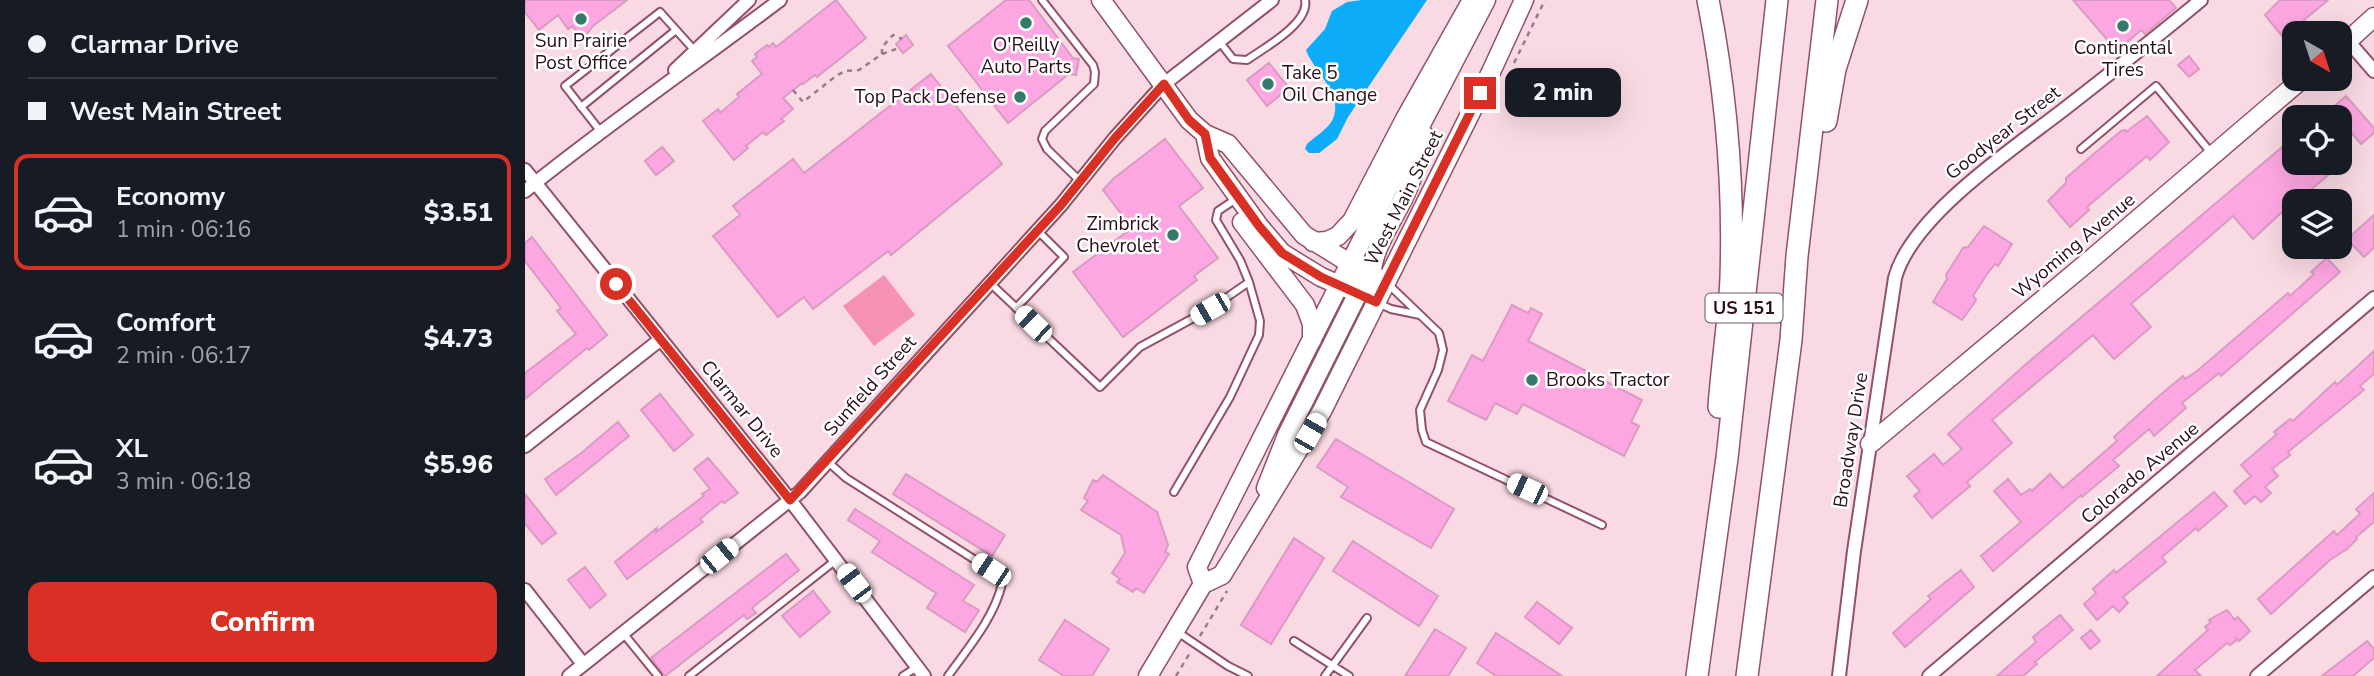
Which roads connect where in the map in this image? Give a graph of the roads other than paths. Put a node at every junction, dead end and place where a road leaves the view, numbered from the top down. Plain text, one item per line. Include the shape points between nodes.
1 (749, 0) edge
2 (780, 0) edge
3 (1042, 0) edge
4 (1101, 0) edge
5 (1272, 0) edge
6 (1305, 0) edge
7 (1472, 0) edge
8 (1486, 0) edge
9 (1524, 0) edge
10 (1708, 0) edge
11 (1777, 0) edge
12 (1828, 0) edge
13 (1857, 0) edge
14 (2201, 0) edge
15 (2374, 17) edge
16 (677, 30) junction
17 (2352, 37) edge
18 (1219, 41) junction
19 (695, 51) junction
20 (2352, 51) edge
21 (2374, 71) edge
22 (1164, 84) junction
23 (2288, 91) edge
24 (646, 96) junction
25 (581, 107) junction
26 (1431, 108) junction
27 (601, 132) junction
28 (1205, 134) junction
29 (2081, 149) dead end
30 (2213, 155) junction
31 (525, 170) edge
32 (1080, 181) junction
33 (530, 187) edge
34 (1238, 198) junction
35 (1931, 222) joint
36 (1038, 231) junction
37 (1309, 238) junction
38 (1797, 256) junction
39 (1351, 264) junction
40 (1378, 278) junction
41 (1249, 282) junction
42 (990, 283) junction
43 (1340, 286) junction
44 (1358, 293) junction
45 (2374, 298) edge
46 (1376, 302) junction
47 (1016, 308) junction
48 (1420, 315) junction
49 (661, 339) junction
50 (1312, 340) junction
51 (1870, 444) junction
52 (525, 446) edge
53 (828, 461) junction
54 (1174, 492) dead end
55 (790, 500) junction
56 (1252, 523) junction
57 (1602, 525) dead end
58 (836, 559) junction
59 (2374, 577) edge
60 (1202, 584) junction
61 (525, 590) edge
62 (1705, 615) junction
63 (1367, 618) dead end
64 (1175, 630) junction
65 (623, 633) junction
66 (1294, 642) dead end
67 (583, 664) junction
68 (1332, 665) junction
69 (920, 671) edge
70 (1240, 674) edge
71 (569, 676) edge
72 (658, 676) edge
73 (689, 676) edge
74 (903, 676) edge
75 (948, 676) edge
76 (1148, 676) edge
77 (1248, 676) edge
78 (1325, 676) edge
79 (1349, 676) edge
80 (1697, 676) edge
81 (1747, 676) edge
82 (1839, 676) edge
83 (1929, 676) edge
84 (2257, 676) edge

1 - 19 street
2 - 24 street
3 - 32 lane via 1095,72 1094,84 1042,139
4 - 22 main road
5 - 18 street, Sunfield Street
6 - 18 lane via 1303,17 1247,60 1233,59
7 - 37 main road via 1352,220 1327,241
8 - 26 main road, West Main Street
9 - 40 main road, West Main Street via 1485,83
10 - 62 highway via 1726,117 1731,280
11 - 62 highway, US 151 via 1727,458
12 - 38 highway, US 151
13 - 38 highway via 1835,69 1818,171
14 - 35 street, Goodyear Street via 1958,192
15 - 17 main road
16 - 19 lane
16 - 25 lane
16 - 25 lane via 660,12 565,86
18 - 22 street, Sunfield Street
19 - 24 street
20 - 21 street
22 - 28 main road
22 - 32 street, Sunfield Street
23 - 30 main road, Wyoming Avenue
24 - 27 street
25 - 27 lane
26 - 39 main road, West Main Street
26 - 40 main road via 1408,189 1379,245
27 - 33 street
28 - 34 main road via 1210,158
28 - 37 main road via 1228,144
29 - 30 lane via 2157,86
30 - 51 main road, Wyoming Avenue
31 - 33 street, Clarmar Drive
32 - 36 street, Sunfield Street
33 - 49 street, Clarmar Drive
34 - 37 main road via 1251,196 1279,225
34 - 41 lane via 1218,211 1216,220
34 - 43 main road via 1282,253
34 - 50 main road via 1242,222 1305,305
35 - 51 street, Broadway Drive via 1906,251 1897,270
36 - 42 street, Sunfield Street
36 - 47 lane via 1064,257
37 - 39 main road
38 - 81 highway, US 151 via 1791,340
39 - 40 main road
39 - 43 main road, West Main Street
39 - 44 main road
40 - 46 main road, West Main Street
40 - 48 lane
41 - 47 lane via 1140,348 1100,387
41 - 54 lane via 1260,321 1259,335 1230,397
42 - 47 lane
42 - 53 street, Sunfield Street
43 - 44 main road
43 - 50 main road, West Main Street
44 - 46 main road
44 - 56 main road via 1287,435
45 - 83 street, Colorado Avenue
46 - 48 lane
46 - 56 main road, West Main Street via 1322,411
48 - 57 lane via 1440,333 1443,349 1420,410 1426,442
49 - 52 street
49 - 55 street, Clarmar Drive
50 - 60 main road, West Main Street via 1197,567
51 - 82 street, Broadway Drive
53 - 55 street, Sunfield Street
53 - 75 lane via 846,478 991,570 1002,584 979,632
55 - 58 street, Clarmar Drive
55 - 65 street, Sunfield Street
56 - 60 main road, West Main Street via 1221,575
58 - 69 street, Clarmar Drive
58 - 73 lane
59 - 84 street
60 - 64 main road, West Main Street
61 - 67 street
62 - 80 highway, US 151
63 - 68 lane
64 - 70 lane
64 - 76 main road, West Main Street
65 - 67 street, Sunfield Street
65 - 72 lane
66 - 68 lane
67 - 71 street, Sunfield Street
68 - 78 lane
68 - 79 lane
69 - 74 lane
70 - 77 lane

